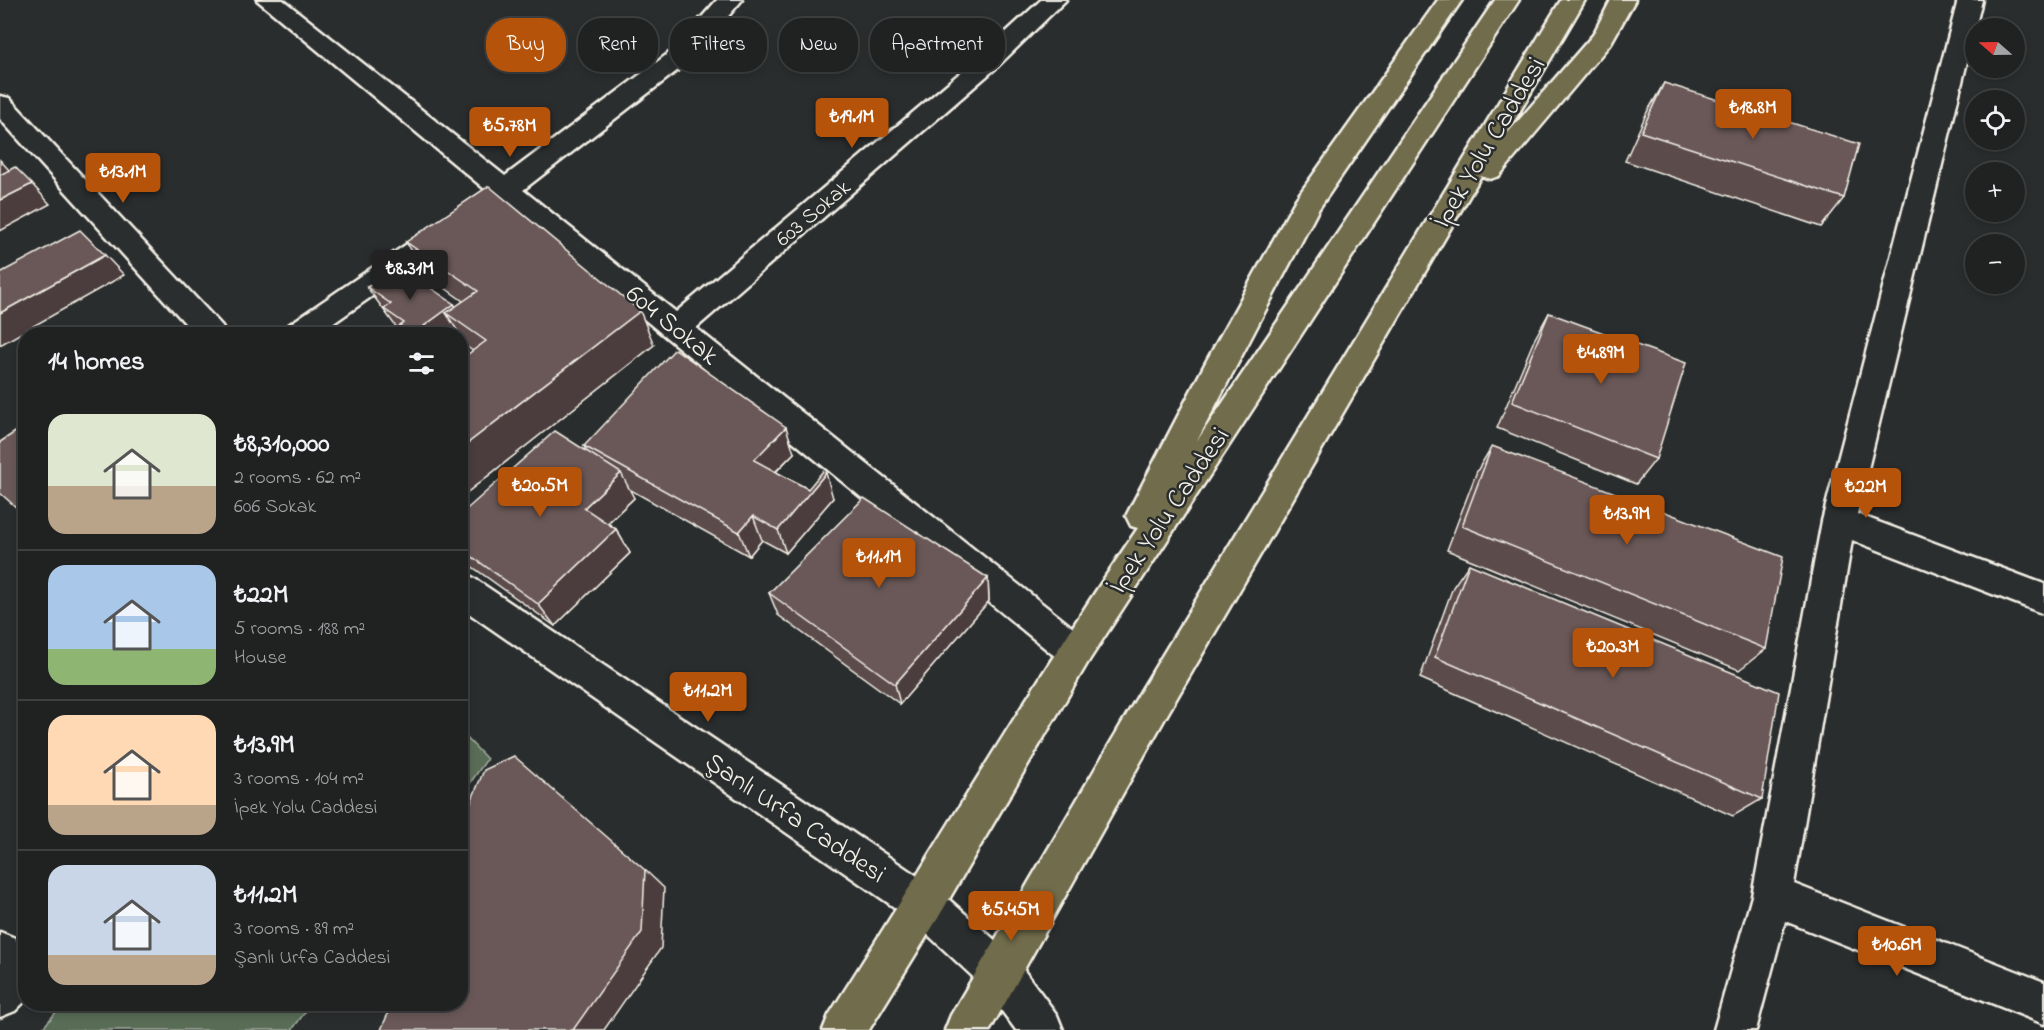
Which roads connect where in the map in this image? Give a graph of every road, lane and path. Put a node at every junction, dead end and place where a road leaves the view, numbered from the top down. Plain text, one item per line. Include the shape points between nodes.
1 (269, 0) edge
2 (729, 0) edge
3 (1054, 0) edge
4 (1450, 0) edge
5 (1507, 0) edge
6 (1574, 0) edge
7 (1623, 0) edge
8 (1970, 0) edge
9 (0, 104) edge
10 (505, 190) junction
11 (1430, 240) junction
12 (206, 327) edge
13 (307, 327) edge
14 (677, 327) junction
15 (1839, 521) junction
16 (468, 593) edge
17 (2044, 599) edge
18 (1075, 651) junction
19 (1772, 896) junction
20 (924, 903) junction
21 (999, 972) junction
22 (2044, 1003) edge
23 (844, 1030) edge
24 (966, 1030) edge
25 (1042, 1030) edge
26 (1734, 1030) edge

1 - 10 street, 604 Sokak
2 - 10 street via 682,55
3 - 14 street, 603 Sokak via 988,62
4 - 18 highway via 1306,206 1221,362
5 - 18 highway, İpek Yolu Caddesi
6 - 11 highway, İpek Yolu Caddesi
7 - 11 highway via 1603,38
8 - 15 street
9 - 12 street
10 - 13 street
10 - 14 street, 604 Sokak
11 - 21 highway, İpek Yolu Caddesi via 1155,701
14 - 18 street, 604 Sokak
15 - 17 street
15 - 19 street
16 - 20 street, Şanlı Urfa Caddesi
18 - 20 highway, İpek Yolu Caddesi
19 - 22 street
19 - 26 street
20 - 21 street, Şanlı Urfa Caddesi
20 - 23 highway, İpek Yolu Caddesi
21 - 24 highway, İpek Yolu Caddesi
21 - 25 street, Şanlı Urfa Caddesi

